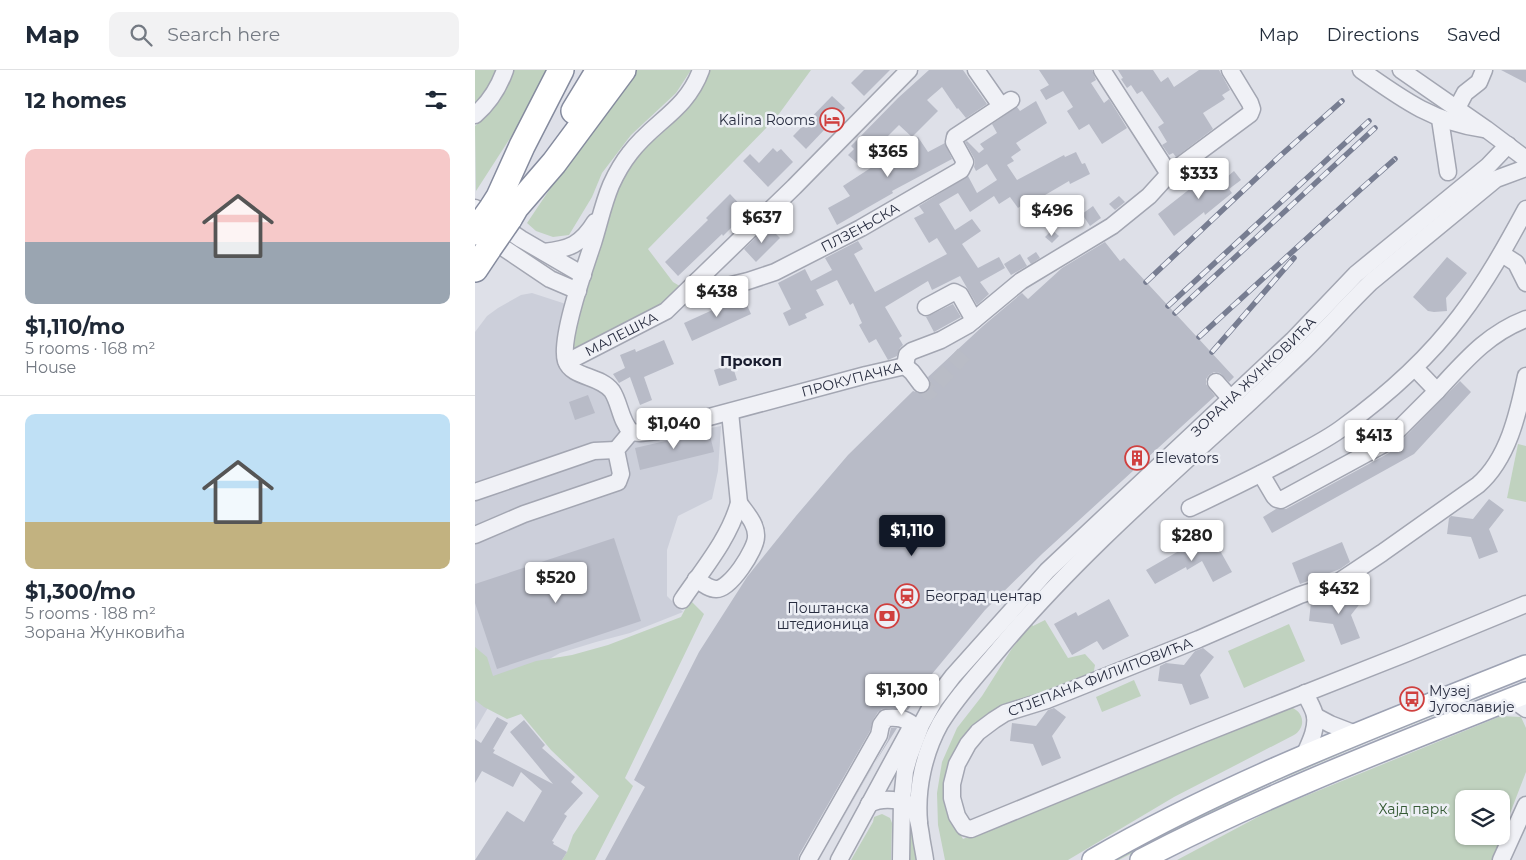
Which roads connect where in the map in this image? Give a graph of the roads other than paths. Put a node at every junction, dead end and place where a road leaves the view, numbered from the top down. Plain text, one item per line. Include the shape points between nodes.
1 (505, 70) edge
2 (561, 70) edge
3 (578, 70) edge
4 (599, 70) edge
5 (623, 70) edge
6 (701, 70) edge
7 (909, 70) edge
8 (976, 70) edge
9 (1102, 70) edge
10 (1230, 70) edge
11 (1361, 70) edge
12 (1401, 70) edge
13 (1483, 70) edge
14 (1457, 108) junction
15 (475, 115) edge
16 (1441, 119) junction
17 (1486, 129) junction
18 (1509, 146) junction
19 (1526, 159) edge
20 (1526, 168) edge
21 (1448, 172) dead end
22 (1169, 174) junction
23 (1496, 179) junction
24 (498, 208) edge
25 (1526, 209) edge
26 (603, 210) junction
27 (480, 236) edge
28 (544, 252) junction
29 (1502, 254) junction
30 (475, 269) edge
31 (583, 274) junction
32 (697, 281) junction
33 (1526, 283) edge
34 (578, 291) junction
35 (926, 307) dead end
36 (1526, 319) edge
37 (974, 320) junction
38 (567, 362) junction
39 (905, 366) junction
40 (1415, 368) junction
41 (1526, 376) edge
42 (1216, 382) dead end
43 (921, 384) dead end
44 (1437, 391) junction
45 (1236, 404) junction
46 (1523, 405) edge
47 (730, 412) junction
48 (631, 432) junction
49 (615, 450) junction
50 (1261, 474) junction
51 (475, 492) edge
52 (739, 503) junction
53 (1190, 508) dead end
54 (475, 535) edge
55 (696, 579) junction
56 (682, 600) dead end
57 (1526, 604) edge
58 (1526, 666) edge
59 (1305, 693) junction
60 (1520, 700) edge
61 (935, 701) junction
62 (1315, 716) junction
63 (913, 725) junction
64 (1355, 734) junction
65 (1304, 756) junction
66 (921, 777) junction
67 (889, 796) junction
68 (1526, 805) edge
69 (919, 822) junction
70 (1522, 827) edge
71 (808, 860) edge
72 (839, 860) edge
73 (901, 860) edge
74 (925, 860) edge
75 (1093, 860) edge
76 (1141, 860) edge
77 (1501, 860) edge

1 - 15 street via 488,101
2 - 24 highway via 522,146
3 - 24 highway
4 - 24 highway
5 - 24 highway via 554,163
6 - 26 street via 683,102 630,153 616,174
7 - 32 street, МАЛЕШКА via 788,194
8 - 32 street, ПЛЗЕЊСКА via 1006,103 955,137 954,142 965,162 961,170 861,228 775,272 719,288
9 - 22 street
10 - 22 street, ПРОКУПАЧКА via 1250,103 1250,114
11 - 16 street via 1417,108
12 - 14 street
13 - 14 street via 1479,82 1465,92
14 - 17 street
16 - 17 street
16 - 21 street
17 - 18 street
18 - 19 street
18 - 23 street, ЗОРАНА ЖУНКОВИЋА
18 - 45 street, ЗОРАНА ЖУНКОВИЋА via 1356,274
20 - 23 street, ЗОРАНА ЖУНКОВИЋА
22 - 37 street, ПРОКУПАЧКА via 1149,196 1112,226 1021,281
23 - 45 street, ЗОРАНА ЖУНКОВИЋА via 1371,282 1302,353
24 - 27 highway, bridge
24 - 28 street
25 - 29 street
26 - 28 street via 578,244
26 - 31 street
27 - 30 highway
27 - 34 street via 550,279
28 - 31 street
29 - 33 street via 1516,263
29 - 40 street via 1459,317
31 - 34 street
32 - 38 street, МАЛЕШКА via 666,312
34 - 38 street via 564,351
35 - 37 street via 954,292 960,295
36 - 44 street via 1487,340
37 - 39 street, ПРОКУПАЧКА via 941,340 912,351 907,355
38 - 48 street via 574,372 600,381 612,391
39 - 43 street
39 - 47 street, ПРОКУПАЧКА
40 - 44 street
40 - 50 street via 1341,429
41 - 46 street, СТЈЕПАНА ФИЛИПОВИЋА
42 - 45 street
44 - 50 street via 1384,444 1281,500 1274,496
45 - 61 street, ЗОРАНА ЖУНКОВИЋА via 1047,571 953,676
45 - 66 street, ЗОРАНА ЖУНКОВИЋА via 1012,634 947,713 932,741
46 - 59 street, СТЈЕПАНА ФИЛИПОВИЋА via 1506,445 1486,478 1337,582 1055,696 1005,713 978,732 960,757 952,784 957,816 964,826 971,829
47 - 48 street, ПРОКУПАЧКА via 657,431
47 - 52 street
48 - 49 street
49 - 51 street via 595,451
49 - 54 street via 621,474 618,482 523,514
50 - 53 street
52 - 55 street via 731,527
52 - 55 street via 755,528 753,550 726,586 714,590
55 - 56 street
57 - 59 street, СТЈЕПАНА ФИЛИПОВИЋА
58 - 64 main road
59 - 62 street
60 - 76 main road via 1423,733 1265,800
61 - 63 street
61 - 67 street, ЗОРАНА ЖУНКОВИЋА via 921,725 905,771
62 - 64 street
62 - 65 street
63 - 67 street
63 - 71 street via 898,717 887,718 881,725 879,736
64 - 65 main road
65 - 75 main road via 1171,817
66 - 67 street via 914,792
66 - 69 street, ЗОРАНА ЖУНКОВИЋА
67 - 69 street via 913,807
67 - 72 street via 869,804
67 - 73 street, ЗОРАНА ЖУНКОВИЋА
68 - 70 street
69 - 74 street, ЗОРАНА ЖУНКОВИЋА
70 - 77 street

